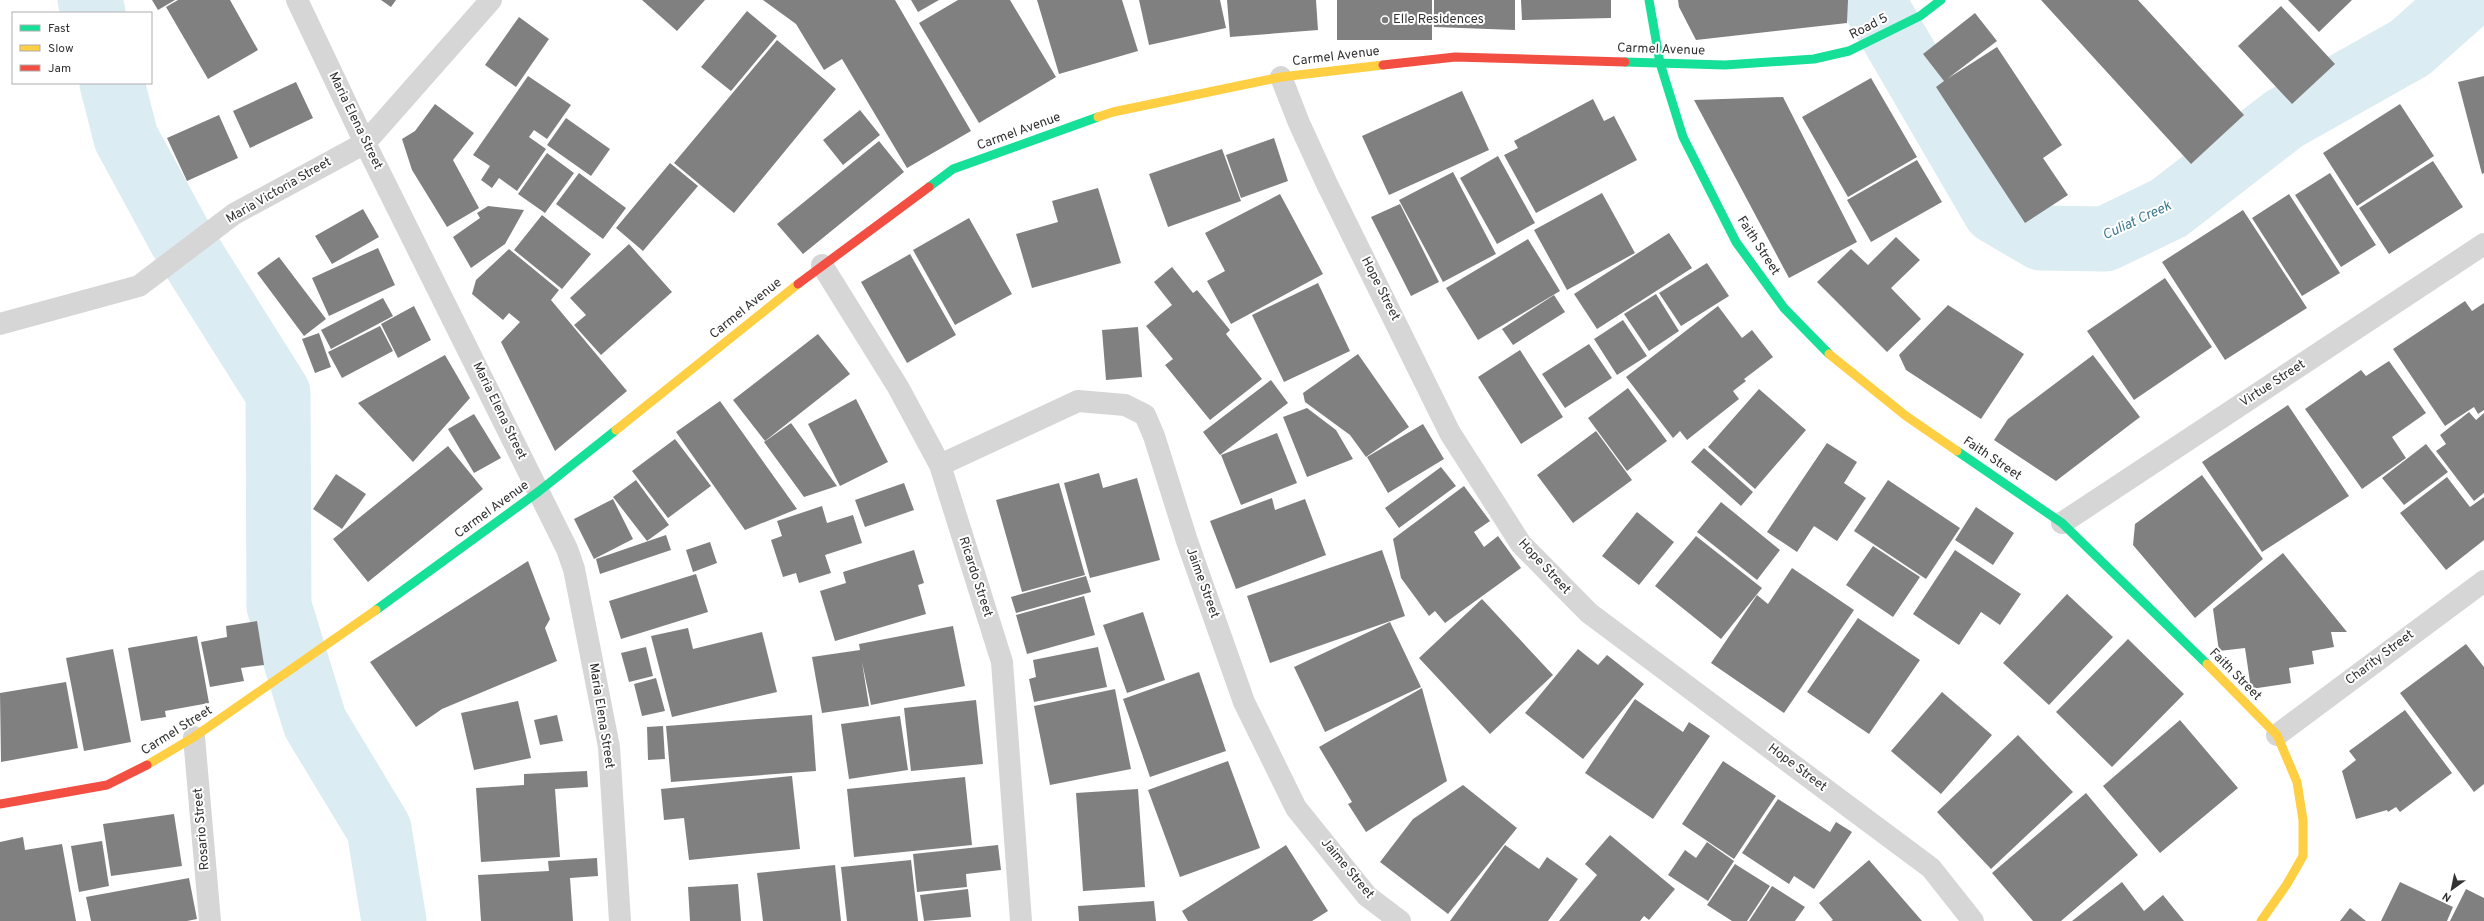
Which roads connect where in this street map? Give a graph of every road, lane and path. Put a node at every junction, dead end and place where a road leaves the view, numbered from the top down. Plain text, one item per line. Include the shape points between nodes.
1 (297, 0) edge
2 (490, 0) edge
3 (1649, 0) edge
4 (1941, 0) edge
5 (1849, 51) joint
6 (1660, 63) junction
7 (1281, 76) junction
8 (365, 143) junction
9 (2484, 244) edge
10 (822, 265) junction
11 (0, 324) edge
12 (940, 465) junction
13 (538, 492) junction
14 (2062, 523) junction
15 (2484, 581) edge
16 (347, 631) joint
17 (2277, 735) junction
18 (194, 737) junction
19 (0, 804) edge
20 (210, 921) edge
21 (620, 921) edge
22 (1021, 921) edge
23 (1400, 921) edge
24 (1973, 921) edge
25 (2261, 921) edge

1 - 8 street, Maria Elena Street
2 - 8 street, Maria Victoria Street
3 - 6 street, Faith Street
4 - 5 street, Road 5 via 1920,16
5 - 6 street, Carmel Avenue via 1814,59 1725,65
6 - 7 street, Carmel Avenue via 1455,57
6 - 14 street, Faith Street via 1683,137 1736,242 1784,308 1838,363 1906,416
7 - 10 street, Carmel Avenue via 1113,112 953,169
7 - 24 street, Hope Street via 1299,123 1450,434 1521,544 1589,613 1931,868
8 - 11 street, Maria Victoria Street via 234,214 138,286
8 - 13 street, Maria Elena Street
9 - 14 street, Virtue Street
10 - 12 street, Ricardo Street via 898,387
10 - 13 street, Carmel Avenue
12 - 22 street, Ricardo Street via 1002,662
12 - 23 street, Jaime Street via 1078,401 1125,405 1145,415 1244,702 1296,808 1367,896
13 - 16 street, Carmel Avenue
13 - 21 street, Maria Elena Street via 567,549 574,569 609,747
14 - 17 street, Faith Street
15 - 17 street, Charity Street
16 - 18 street, Carmel Street
17 - 25 street, Faith Street via 2298,782 2303,820 2303,856 2288,884
18 - 19 street, Carmel Street via 142,768 107,785
18 - 20 street, Rosario Street

